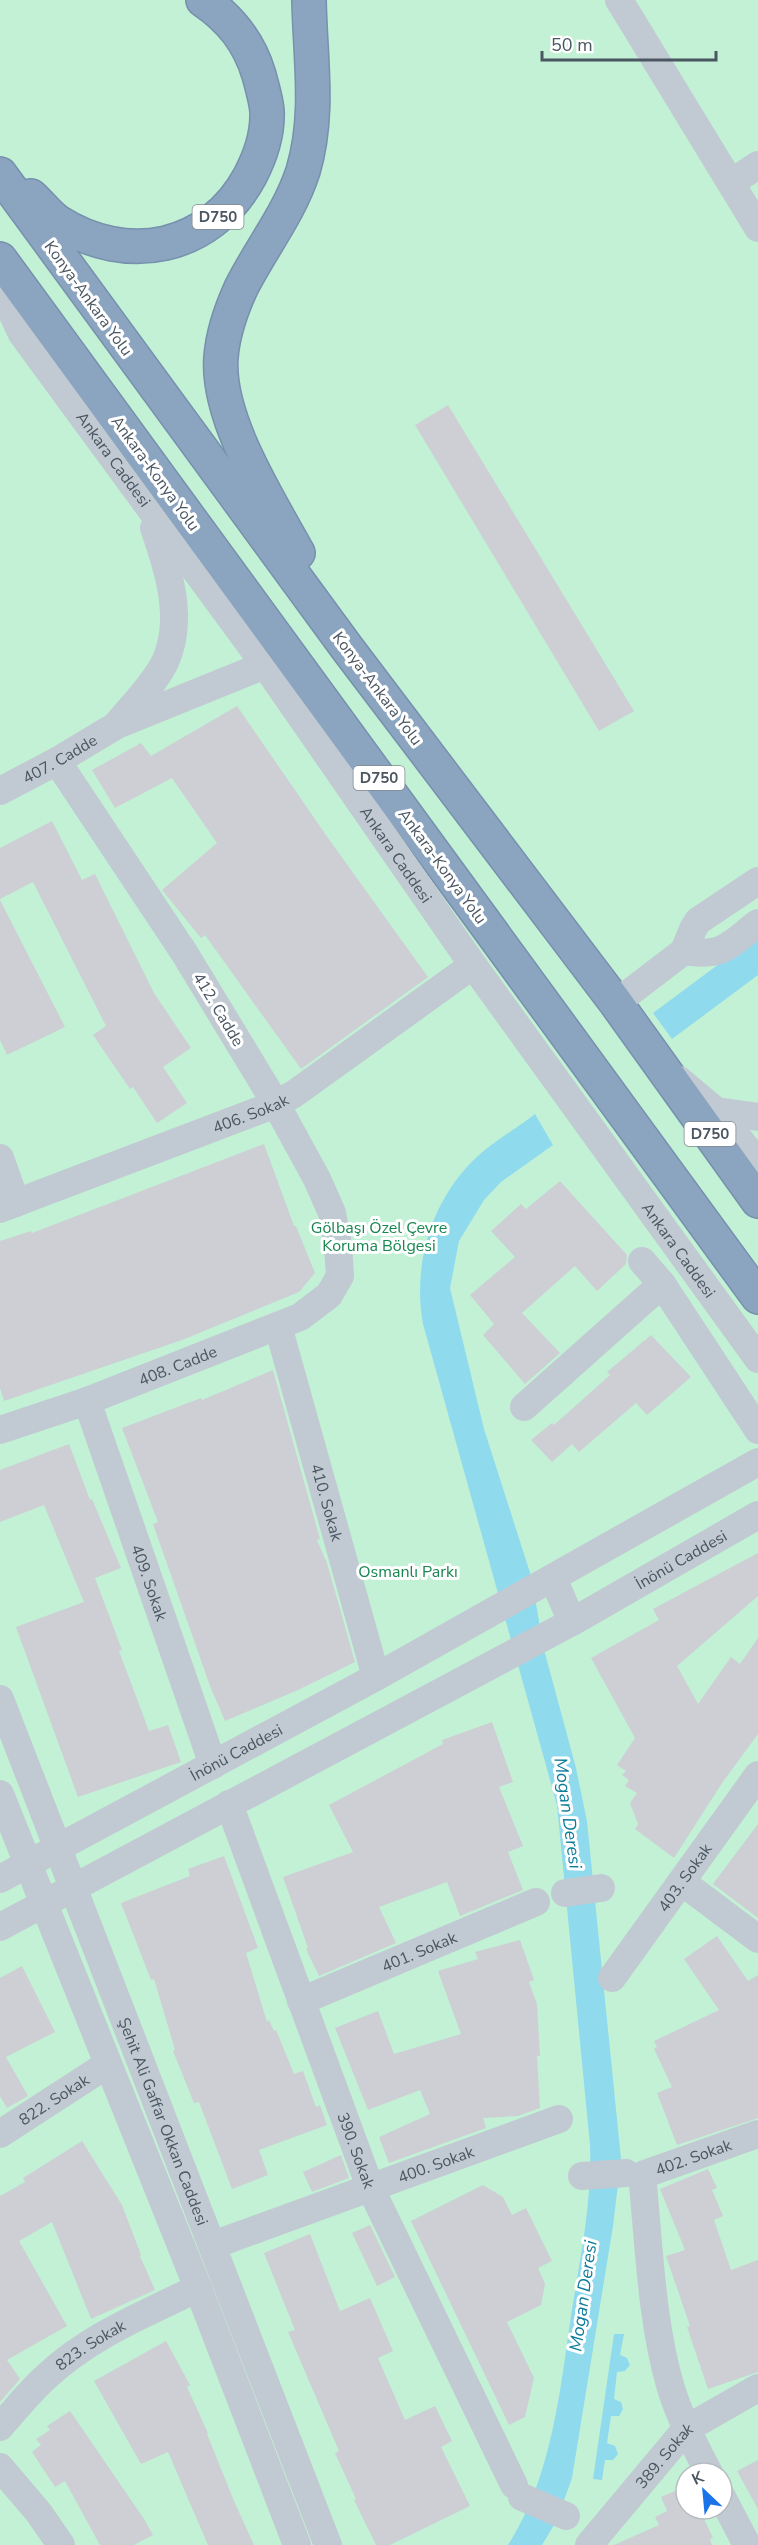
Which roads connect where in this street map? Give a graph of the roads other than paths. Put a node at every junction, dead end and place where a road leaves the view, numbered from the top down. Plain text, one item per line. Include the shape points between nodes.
1 (203, 0) edge
2 (309, 0) edge
3 (620, 0) edge
4 (0, 165) edge
5 (758, 165) edge
6 (0, 174) edge
7 (731, 183) junction
8 (758, 228) edge
9 (0, 259) edge
10 (0, 287) edge
11 (144, 501) junction
12 (347, 648) junction
13 (265, 665) junction
14 (117, 725) junction
15 (57, 761) junction
16 (0, 791) edge
17 (758, 881) edge
18 (758, 923) edge
19 (684, 951) junction
20 (473, 965) junction
21 (615, 1003) junction
22 (662, 1066) junction
23 (276, 1104) junction
24 (716, 1111) junction
25 (758, 1117) edge
26 (0, 1158) edge
27 (758, 1162) edge
28 (758, 1201) edge
29 (8, 1206) edge
30 (642, 1261) dead end
31 (340, 1276) joint
32 (662, 1284) junction
33 (758, 1297) edge
34 (278, 1326) junction
35 (758, 1359) edge
36 (87, 1401) junction
37 (524, 1407) dead end
38 (0, 1430) edge
39 (758, 1430) edge
40 (758, 1462) edge
41 (758, 1515) edge
42 (553, 1578) junction
43 (572, 1622) junction
44 (464, 1627) junction
45 (481, 1671) junction
46 (376, 1677) junction
47 (0, 1699) edge
48 (213, 1765) junction
49 (758, 1775) edge
50 (0, 1794) edge
51 (229, 1804) junction
52 (60, 1848) junction
53 (28, 1864) junction
54 (0, 1879) edge
55 (682, 1882) junction
56 (75, 1887) junction
57 (601, 1888) dead end
58 (565, 1893) dead end
59 (536, 1902) dead end
60 (44, 1904) junction
61 (0, 1927) edge
62 (758, 1939) edge
63 (612, 1978) dead end
64 (301, 2001) junction
65 (108, 2064) junction
66 (559, 2119) dead end
67 (758, 2133) edge
68 (0, 2134) edge
69 (626, 2173) dead end
70 (582, 2176) dead end
71 (370, 2187) junction
72 (213, 2245) junction
73 (198, 2288) junction
74 (758, 2388) edge
75 (0, 2427) edge
76 (686, 2429) junction
77 (703, 2461) edge
78 (0, 2467) edge
79 (566, 2516) dead end
80 (734, 2520) edge
81 (61, 2545) edge
82 (297, 2545) edge
83 (328, 2545) edge
84 (590, 2545) edge
85 (747, 2545) edge

1 - 4 highway, D750 via 234,26 248,47 267,111 266,136 256,165 232,205 187,237 162,245 113,245 84,236 56,220
2 - 12 highway, D750 via 315,88 303,172 287,209 241,288 226,326 221,359 224,393 234,429
3 - 7 street
5 - 7 street
6 - 12 highway, Konya-Ankara Yolu / D750
7 - 8 street
9 - 33 highway, Ankara-Konya Yolu / D750
10 - 11 street, Ankara Caddesi via 21,334
11 - 13 street, Ankara Caddesi
11 - 14 street via 174,601 171,647 163,666
12 - 21 highway, Konya-Ankara Yolu / D750
13 - 14 street
13 - 20 street, Ankara Caddesi
14 - 15 street, 407. Cadde
15 - 16 street, 407. Cadde
15 - 23 street, 412. Cadde via 185,954
17 - 19 street via 698,921
18 - 19 street via 715,953
19 - 21 street
20 - 23 street, 406. Sokak
20 - 35 street, Ankara Caddesi
21 - 22 highway, Konya-Ankara Yolu / D750
22 - 24 street
22 - 28 highway, Konya-Ankara Yolu / D750
23 - 29 street, 406. Sokak
23 - 31 street, 412. Cadde via 332,1213
24 - 25 street
24 - 27 street
26 - 29 street
30 - 32 street
31 - 34 street, 408. Cadde via 329,1295 300,1317
32 - 37 street
32 - 39 street
34 - 36 street, 408. Cadde
34 - 46 street, 410. Sokak
36 - 38 street, 408. Cadde
36 - 48 street, 409. Sokak
40 - 42 street, İnönü Caddesi
41 - 43 street, İnönü Caddesi
42 - 43 street
42 - 44 street, İnönü Caddesi
43 - 45 street, İnönü Caddesi
44 - 45 street
44 - 46 street, İnönü Caddesi
45 - 51 street, İnönü Caddesi
46 - 48 street, İnönü Caddesi
47 - 52 street, Şehit Ali Gaffar Okkan Caddesi
48 - 52 street, İnönü Caddesi
49 - 55 street, 403. Sokak
50 - 53 street, Şehit Ali Gaffar Okkan Caddesi
51 - 56 street, İnönü Caddesi
51 - 64 street, 390. Sokak
52 - 53 street, İnönü Caddesi
52 - 56 street, Şehit Ali Gaffar Okkan Caddesi
53 - 54 street, İnönü Caddesi
53 - 60 street, Şehit Ali Gaffar Okkan Caddesi
55 - 62 street
55 - 63 street, 403. Sokak
56 - 60 street, İnönü Caddesi
56 - 72 street, Şehit Ali Gaffar Okkan Caddesi
57 - 58 street
59 - 64 street, 401. Sokak
60 - 61 street, İnönü Caddesi
60 - 65 street, Şehit Ali Gaffar Okkan Caddesi
64 - 71 street, 390. Sokak
65 - 68 street, 822. Sokak
65 - 73 street, Şehit Ali Gaffar Okkan Caddesi
66 - 71 street, 400. Sokak
67 - 76 street, 402. Sokak via 642,2175 660,2340 670,2385
69 - 70 street
71 - 72 street, 400. Sokak
71 - 79 street, 390. Sokak via 518,2491
72 - 83 street, Şehit Ali Gaffar Okkan Caddesi
73 - 75 street, 823. Sokak via 91,2342 46,2376
73 - 82 street, Şehit Ali Gaffar Okkan Caddesi
74 - 76 street, 389. Sokak
76 - 77 street
76 - 84 street, 389. Sokak
78 - 81 street
80 - 85 street

